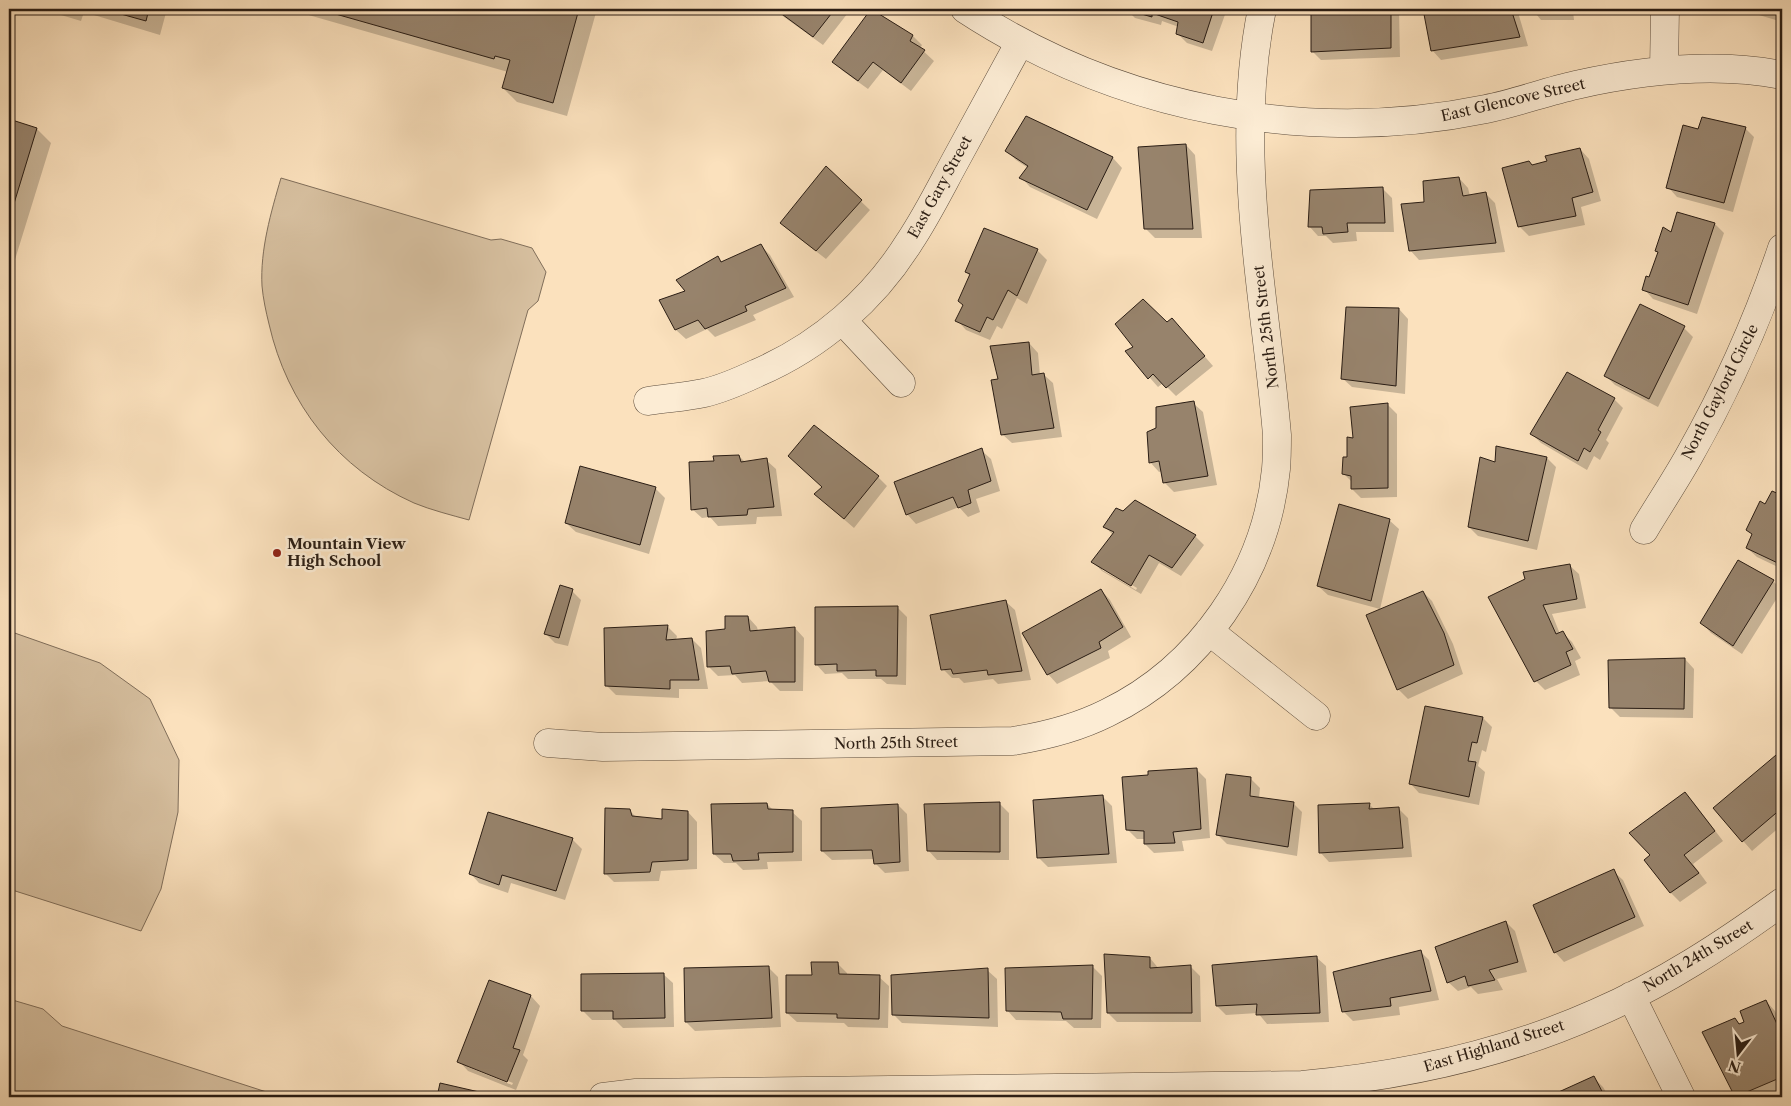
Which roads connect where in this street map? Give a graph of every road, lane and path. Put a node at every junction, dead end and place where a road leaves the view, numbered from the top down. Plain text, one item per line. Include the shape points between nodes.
1 (966, 9) edge
2 (1262, 9) edge
3 (1665, 9) edge
4 (1020, 42) junction
5 (1664, 70) junction
6 (1782, 75) edge
7 (1250, 117) junction
8 (1782, 248) edge
9 (842, 320) junction
10 (901, 384) dead end
11 (648, 400) dead end
12 (1644, 530) dead end
13 (1210, 631) junction
14 (1316, 716) dead end
15 (548, 743) dead end
16 (1782, 902) edge
17 (1631, 996) junction
18 (603, 1097) edge
19 (1681, 1097) edge

1 - 4 street, East Glencove Street
2 - 7 street, North 25th Street
3 - 5 street
4 - 7 street, East Glencove Street via 1072,67 1130,89
4 - 9 street, East Gary Street via 910,242 878,285
5 - 6 street, East Glencove Street via 1731,69
5 - 7 street, East Glencove Street via 1575,85 1486,109 1420,120 1320,123
7 - 13 street, North 25th Street via 1252,200 1277,435 1276,470 1270,504 1246,573 1230,604
8 - 12 street, North Gaylord Circle via 1758,314 1725,388 1689,457
9 - 10 street
9 - 11 street, East Gary Street via 788,359 736,383 705,393
13 - 14 street
13 - 15 street, North 25th Street via 1185,658 1136,698 1106,714 1044,736 1013,741 603,747
16 - 17 street, North 24th Street via 1716,948
17 - 18 street, East Highland Street via 1577,1020 1487,1051 1414,1070 1336,1082 636,1093
17 - 19 street, North 24th Street

